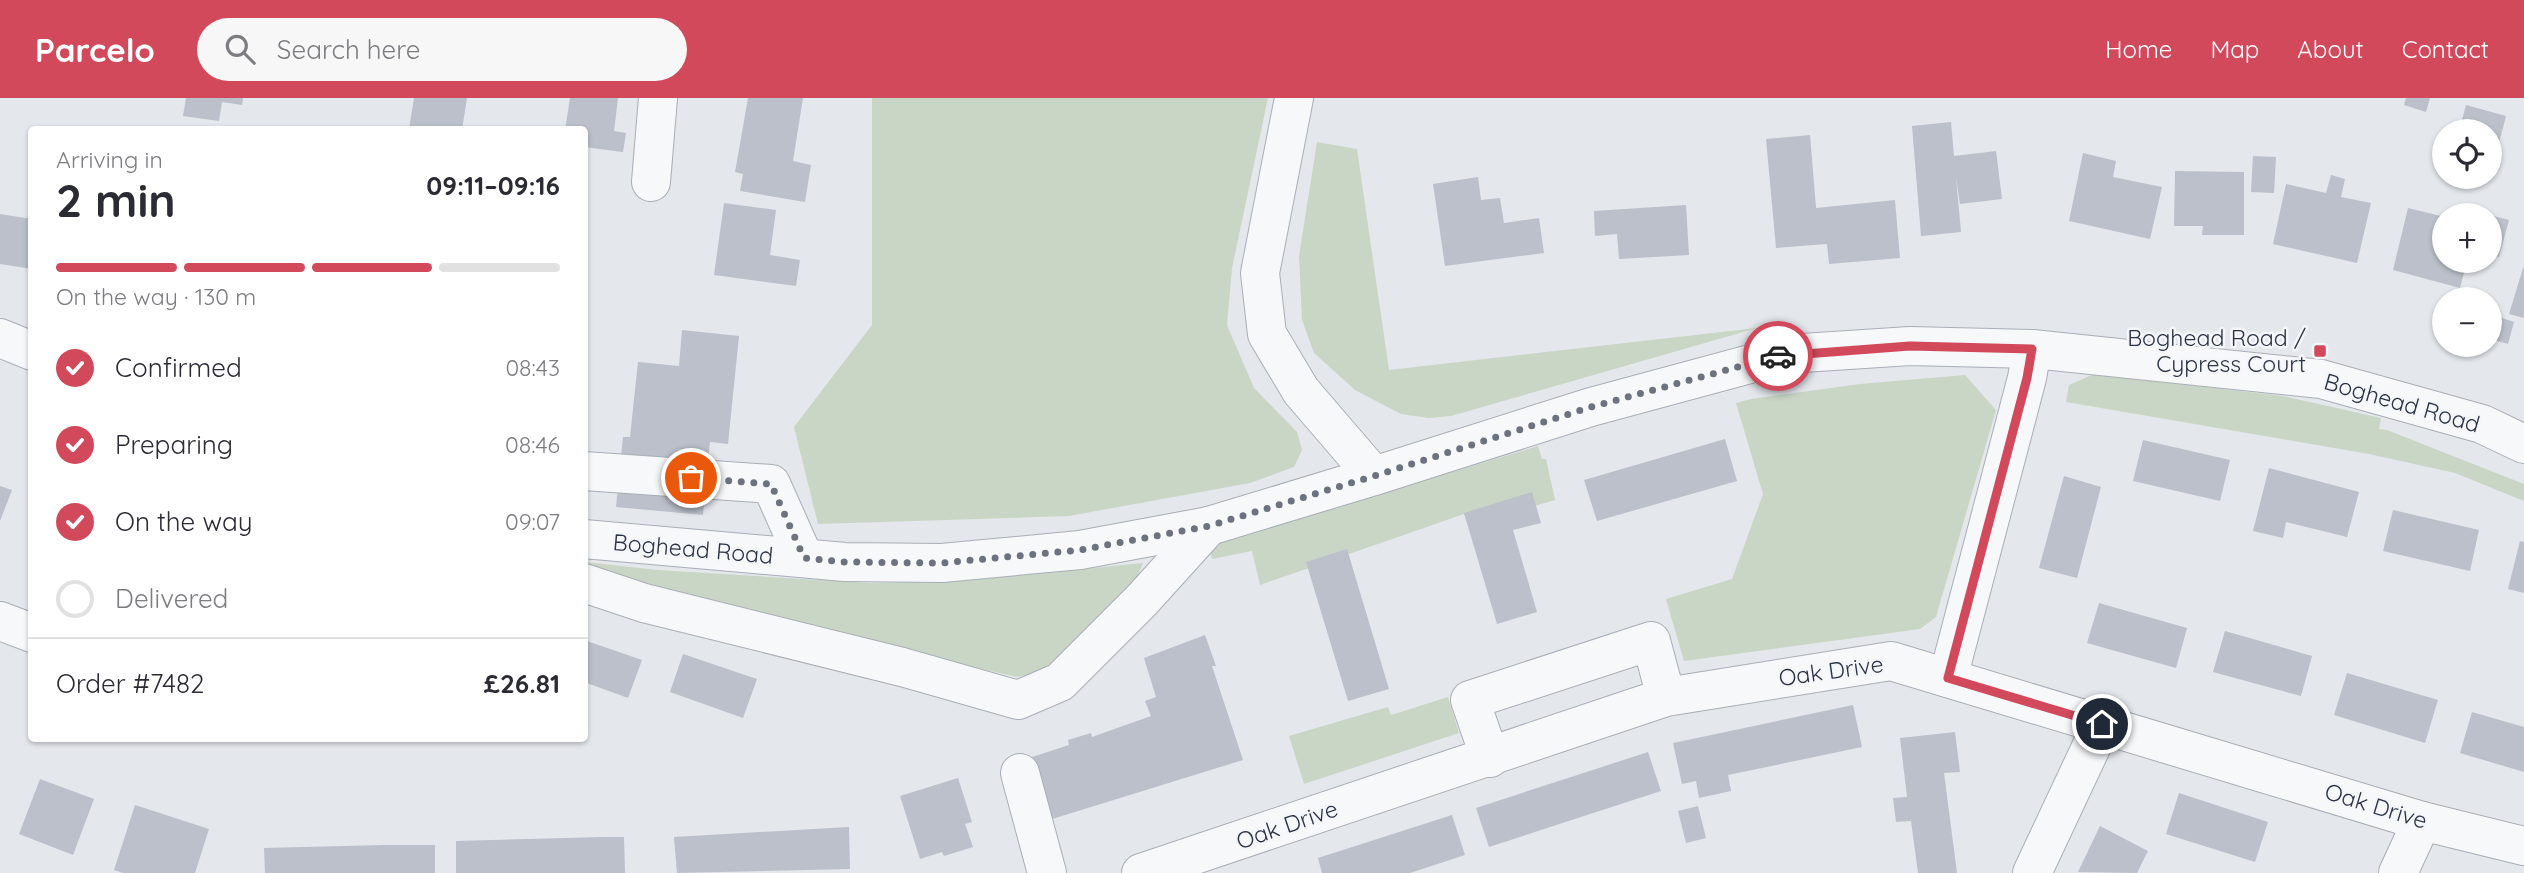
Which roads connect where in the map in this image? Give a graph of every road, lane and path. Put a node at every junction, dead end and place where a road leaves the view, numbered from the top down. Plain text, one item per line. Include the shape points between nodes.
1 (658, 98) edge
2 (1294, 98) edge
3 (651, 182) dead end
4 (0, 338) edge
5 (28, 349) edge
6 (2032, 349) junction
7 (2524, 444) edge
8 (588, 471) edge
9 (1374, 476) junction
10 (1209, 526) junction
11 (588, 539) edge
12 (804, 558) junction
13 (588, 584) edge
14 (0, 621) edge
15 (28, 632) edge
16 (1948, 678) junction
17 (1666, 697) junction
18 (2102, 724) junction
19 (1490, 758) junction
20 (1020, 773) dead end
21 (2422, 821) junction
22 (2524, 846) edge
23 (1212, 862) edge
24 (1047, 873) edge
25 (1141, 873) edge
26 (2032, 873) edge
27 (2398, 873) edge

1 - 3 street
2 - 9 street via 1260,273 1267,334 1301,391
4 - 5 street
6 - 7 street, Boghead Road via 2321,379 2482,424
6 - 9 street, Boghead Road via 1910,346 1787,354 1591,407
6 - 16 street
8 - 12 street via 771,484
9 - 10 street, Boghead Road
10 - 12 street, Boghead Road via 1080,550 942,563
10 - 13 street via 1060,682 1018,700
11 - 12 street, Boghead Road
14 - 15 street
16 - 17 street, Oak Drive via 1891,661
16 - 18 street, Oak Drive
17 - 19 street, Oak Drive
17 - 19 street via 1651,641 1470,700
18 - 21 street, Oak Drive
18 - 26 street
19 - 23 street, Oak Drive
20 - 24 street
21 - 22 street, Oak Drive
21 - 27 street
23 - 25 street, Oak Drive

